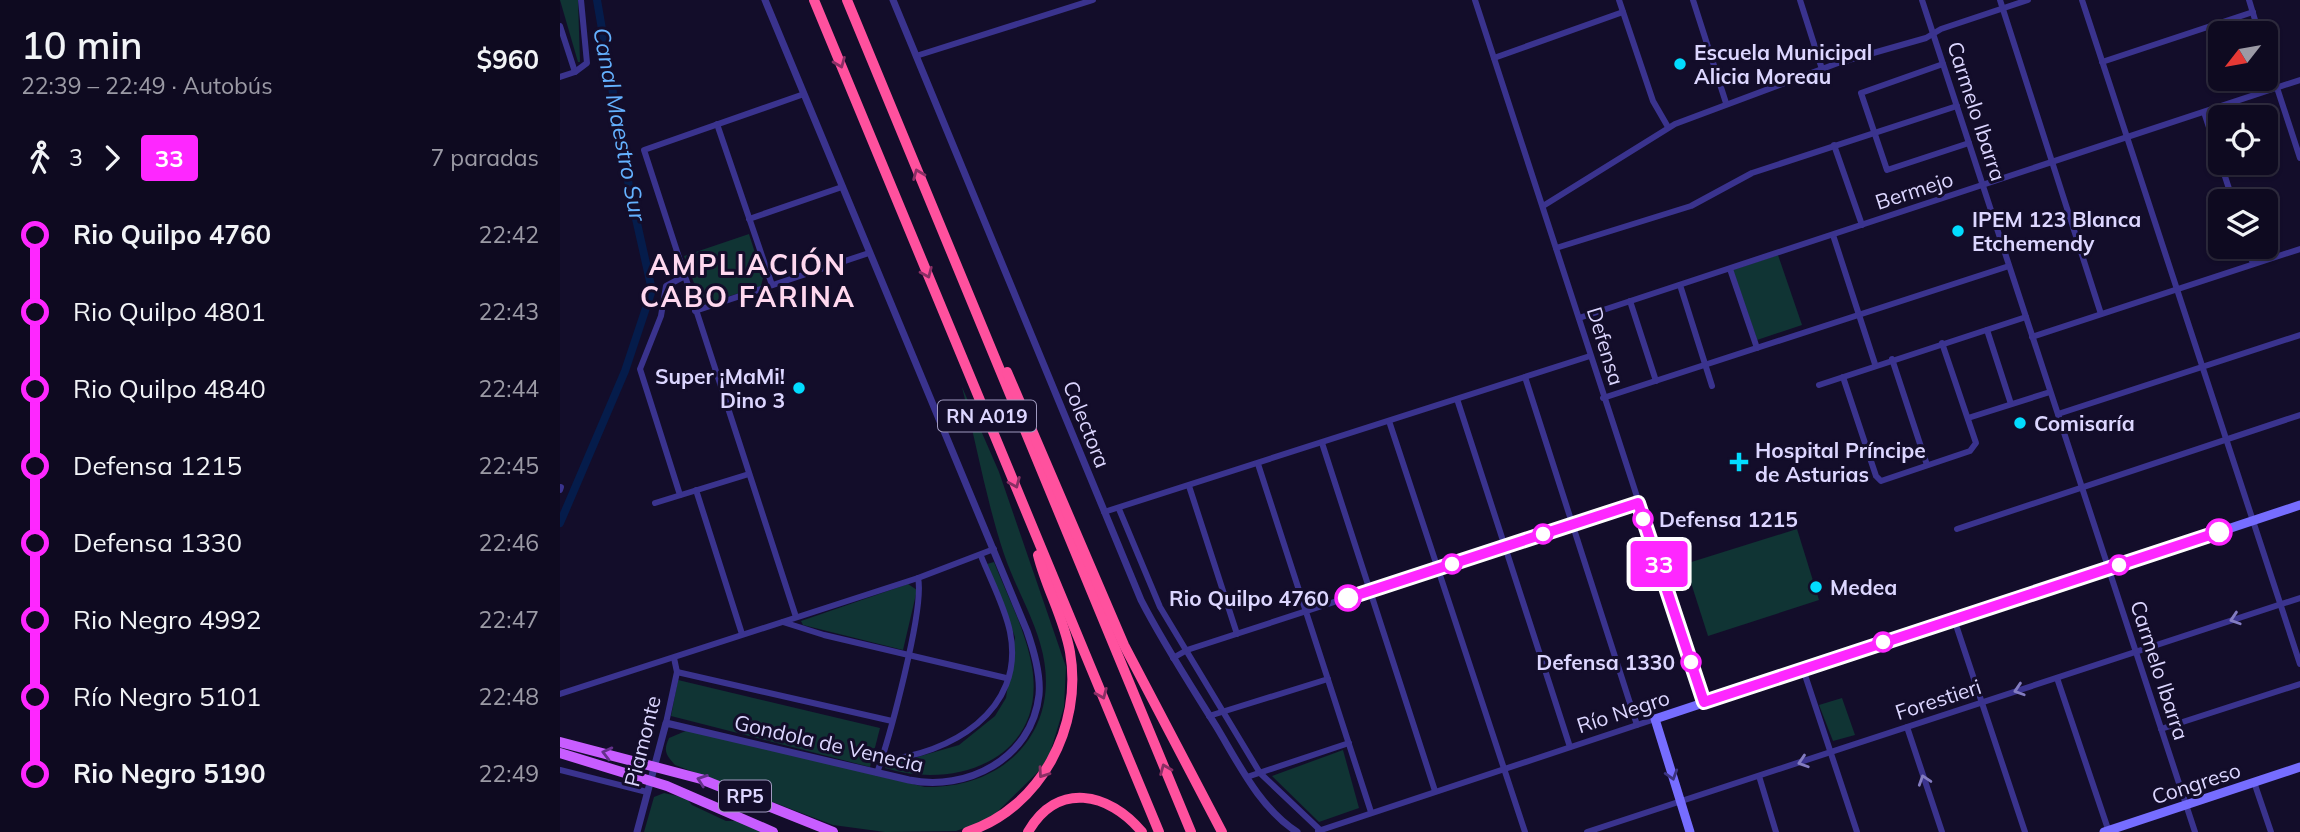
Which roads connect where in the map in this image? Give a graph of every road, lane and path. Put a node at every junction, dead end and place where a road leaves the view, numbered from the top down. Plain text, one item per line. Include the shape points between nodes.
1 (581, 0) edge
2 (765, 0) edge
3 (814, 0) edge
4 (847, 0) edge
5 (893, 0) edge
6 (1093, 0) edge
7 (1475, 0) edge
8 (1619, 0) edge
9 (1693, 0) edge
10 (1800, 0) edge
11 (1922, 0) edge
12 (2000, 0) edge
13 (2028, 0) edge
14 (2082, 0) edge
15 (2249, 0) edge
16 (2003, 9) junction
17 (1623, 12) junction
18 (2253, 12) junction
19 (2256, 21) edge
20 (560, 26) edge
21 (1933, 34) junction
22 (916, 57) junction
23 (1494, 58) junction
24 (2102, 62) junction
25 (1943, 64) junction
26 (1822, 69) junction
27 (575, 72) junction
28 (560, 77) edge
29 (2300, 80) edge
30 (2278, 88) edge
31 (2268, 91) edge
32 (2278, 91) edge
33 (804, 94) junction
34 (1726, 103) junction
35 (1957, 106) junction
36 (2204, 112) junction
37 (717, 124) junction
38 (1668, 127) junction
39 (1874, 132) junction
40 (2127, 137) junction
41 (1969, 143) junction
42 (1834, 145) junction
43 (2300, 158) edge
44 (2052, 162) junction
45 (1983, 185) junction
46 (842, 187) junction
47 (2229, 189) edge
48 (1543, 206) junction
49 (749, 219) junction
50 (1862, 225) junction
51 (1833, 235) junction
52 (1556, 247) junction
53 (2300, 249) edge
54 (869, 253) junction
55 (2252, 259) edge
56 (2253, 264) junction
57 (2009, 266) junction
58 (1730, 268) junction
59 (683, 277) junction
60 (772, 285) junction
61 (1680, 285) junction
62 (2176, 290) junction
63 (1630, 301) junction
64 (695, 311) junction
65 (2101, 314) junction
66 (1860, 315) junction
67 (2026, 317) junction
68 (1579, 318) junction
69 (1987, 330) junction
70 (985, 333) junction
71 (2300, 335) edge
72 (2032, 337) junction
73 (1942, 343) junction
74 (1757, 348) junction
75 (1590, 355) junction
76 (1892, 359) junction
77 (1875, 364) junction
78 (1706, 365) junction
79 (2202, 367) junction
80 (1525, 377) junction
81 (1843, 377) junction
82 (1656, 381) junction
83 (1819, 385) dead end
84 (1712, 386) dead end
85 (2050, 392) junction
86 (1603, 398) junction
87 (1457, 399) junction
88 (2011, 404) junction
89 (2058, 414) junction
90 (2300, 415) edge
91 (1968, 418) junction
92 (1389, 421) junction
93 (2226, 440) junction
94 (1322, 443) junction
95 (1258, 464) junction
96 (1927, 465) junction
97 (749, 474) junction
98 (1189, 486) junction
99 (2082, 487) junction
100 (696, 490) junction
101 (680, 495) junction
102 (655, 503) dead end
103 (1638, 503) junction
104 (2300, 505) edge
105 (1119, 509) junction
106 (1104, 512) junction
107 (1031, 521) junction
108 (2253, 521) junction
109 (1573, 525) junction
110 (1957, 529) dead end
111 (1505, 547) junction
112 (994, 549) junction
113 (981, 556) junction
114 (1438, 568) junction
115 (2108, 568) junction
116 (918, 578) junction
117 (1370, 591) junction
118 (2300, 598) edge
119 (2281, 604) junction
120 (1305, 612) junction
121 (796, 617) junction
122 (1954, 619) junction
123 (783, 622) junction
124 (1237, 634) junction
125 (742, 635) junction
126 (1187, 650) junction
127 (2136, 652) junction
128 (908, 654) junction
129 (674, 658) junction
130 (1173, 658) junction
131 (2300, 664) edge
132 (1802, 669) junction
133 (677, 672) junction
134 (1006, 678) junction
135 (1328, 678) junction
136 (2057, 678) junction
137 (2300, 684) edge
138 (560, 694) edge
139 (1704, 702) junction
140 (1982, 703) junction
141 (1223, 711) junction
142 (1209, 716) junction
143 (1655, 719) junction
144 (892, 721) junction
145 (666, 723) junction
146 (1637, 724) junction
147 (1907, 727) junction
148 (2161, 729) junction
149 (560, 742) edge
150 (1349, 743) junction
151 (1570, 747) junction
152 (560, 753) edge
153 (1830, 753) junction
154 (882, 760) junction
155 (655, 765) junction
156 (2300, 767) edge
157 (1504, 769) junction
158 (560, 770) edge
159 (877, 773) junction
160 (1260, 773) junction
161 (1759, 776) junction
162 (1248, 777) junction
163 (650, 780) junction
164 (2255, 782) junction
165 (1435, 791) junction
166 (647, 792) junction
167 (1680, 801) junction
168 (2186, 804) junction
169 (1371, 812) junction
170 (1608, 829) edge
171 (1318, 831) edge
172 (2107, 831) edge
173 (637, 832) edge
174 (774, 832) edge
175 (833, 832) edge
176 (967, 832) edge
177 (1028, 832) edge
178 (1142, 832) edge
179 (1159, 832) edge
180 (1191, 832) edge
181 (1222, 832) edge
182 (1297, 832) edge
183 (1525, 832) edge
184 (1587, 832) edge
185 (1690, 832) edge
186 (1776, 832) edge
187 (1857, 832) edge
188 (1942, 832) edge
189 (2025, 832) edge
190 (2195, 832) edge
191 (2271, 832) edge

1 - 27 street via 589,56
2 - 33 street
3 -> 107 highway, RN A019
70 -> 4 highway, RN A019
5 - 22 street, Colectora
6 - 22 street
7 - 23 street, Defensa
8 - 17 street
9 - 34 street
10 - 26 street
11 - 21 street, Carmelo Ibarra
12 - 16 street
13 - 16 street
14 - 24 street
15 - 18 street
16 - 21 street
16 - 44 street
17 - 23 street
17 - 38 street via 1653,101
18 - 19 street
18 - 24 street
20 - 27 street
21 - 25 street, Carmelo Ibarra
21 - 26 street
22 - 106 street, Colectora
23 - 48 street, Defensa
24 - 40 street
25 - 35 street, Carmelo Ibarra
25 - 39 street via 1861,93
26 - 34 street
27 - 28 street
29 - 30 street, Bermejo
31 - 36 street, Bermejo
32 - 43 street
33 - 37 street
33 - 46 street
34 - 38 street
35 - 39 street
35 - 41 street, Carmelo Ibarra
36 - 40 street, Bermejo
36 - 47 street
37 - 49 street
37 - 59 street via 644,150
38 - 48 street
39 - 41 street via 1887,170
39 - 42 street
40 - 44 street, Bermejo
40 - 62 street
41 - 45 street, Carmelo Ibarra
42 - 50 street
42 - 52 street via 1752,173 1691,206
44 - 45 street, Bermejo
44 - 65 street
45 - 50 street, Bermejo
45 - 57 street, Carmelo Ibarra
46 - 49 street
46 - 54 street
48 - 52 street, Defensa
49 - 60 street
50 - 51 street, Bermejo
51 - 58 street, Bermejo
51 - 66 street
52 - 68 street, Defensa
53 - 56 street
54 - 60 street
54 - 112 street
55 - 56 street
56 - 62 street
57 - 66 street
57 - 67 street, Carmelo Ibarra
58 - 61 street, Bermejo
58 - 74 street
59 - 64 street
59 - 101 street via 666,286 661,316 640,369
60 - 64 street
61 - 63 street, Bermejo
61 - 78 street
62 - 65 street
62 - 79 street
63 - 68 street, Bermejo
63 - 82 street
64 - 97 street
65 - 72 street
66 - 74 street
66 - 77 street
67 - 69 street
67 - 72 street, Carmelo Ibarra
68 - 75 street, Defensa
69 - 73 street
69 - 88 street
180 -> 70 highway, RN A019
70 - 181 highway via 1016,388 1124,645
71 - 79 street
72 - 85 street, Carmelo Ibarra
73 - 76 street
73 - 91 street
74 - 78 street
75 - 80 street
75 - 86 street, Defensa
76 - 77 street
76 - 96 street
77 - 81 street
78 - 82 street
78 - 84 street
79 - 89 street
79 - 93 street
80 - 87 street
80 - 109 street
81 - 83 street
81 - 96 street via 1878,478
82 - 86 street
85 - 88 street
85 - 89 street, Carmelo Ibarra
86 - 103 street, Defensa
87 - 92 street
87 - 111 street
88 - 91 street
89 - 99 street, Carmelo Ibarra
90 - 93 street
91 - 96 street via 1974,449
92 - 94 street
92 - 114 street
93 - 99 street
93 - 108 street
94 - 95 street
94 - 117 street
95 - 98 street
95 - 120 street
97 - 100 street
97 - 121 street
98 - 105 street
98 - 124 street
99 - 110 street
99 - 115 street, Carmelo Ibarra
100 - 101 street
100 - 125 street
101 - 102 street
103 - 109 street
103 - 139 street, Defensa
104 - 108 main road, Río Negro
105 - 106 street
105 - 126 street via 1152,592
106 - 130 street, Colectora via 1141,600
107 -> 176 highway via 1070,653 1068,720 1055,754 1026,794 998,817
107 -> 179 highway, RN A019
108 - 115 main road, Río Negro
108 - 119 street
109 - 111 street
109 - 146 street
111 - 114 street
111 - 151 street
112 - 113 street
112 - 159 street, Gondola de Venecia via 1035,657 1039,698 1029,725 1013,750 970,778 930,784
113 - 116 street
113 - 134 street via 1010,633
114 - 117 street
114 - 157 street
115 - 122 main road, Río Negro
115 - 127 street, Carmelo Ibarra
116 - 121 street
116 - 128 street via 920,590
117 - 120 street
117 - 165 street
118 - 119 street, Forestieri
119 -> 127 street, Forestieri
119 - 131 street
120 - 124 street
120 - 135 street
121 - 123 street
122 - 132 main road, Río Negro
122 - 140 street
123 - 125 street
123 - 128 street
124 - 126 street
125 - 129 street
126 - 130 street
126 - 141 street
127 - 136 street, Forestieri
127 - 148 street, Carmelo Ibarra
128 - 134 street
128 - 144 street
129 - 133 street, Piamonte
129 - 138 street
130 - 142 street, Colectora
132 - 139 main road, Río Negro
132 - 153 street
133 - 144 street
133 - 145 street, Piamonte
134 - 154 street via 993,708 970,732 920,753
135 - 141 street
135 - 150 street
136 -> 140 street, Forestieri
136 - 172 street
137 - 148 street
139 - 143 main road, Río Negro
140 - 147 street, Forestieri
140 - 189 street
141 - 142 street
141 - 160 street
142 - 162 street, Colectora
143 - 146 street, Río Negro
143 -> 167 main road
144 - 154 street
145 - 155 street, Piamonte
145 - 159 street, Gondola de Venecia
146 - 151 street, Río Negro
147 - 153 street, Forestieri
188 -> 147 street
148 - 168 street, Carmelo Ibarra
155 -> 149 main road, RP5
150 - 160 street
150 - 169 street
151 - 157 street, Río Negro
152 - 163 main road, RP5
153 -> 161 street, Forestieri
153 - 187 street
154 - 159 street
155 - 163 street, Piamonte
175 -> 155 main road, RP5
156 - 164 main road, Congreso
157 - 165 street, Río Negro
157 - 183 street
158 - 166 street
160 - 162 street
160 - 171 street
161 - 167 street, Forestieri
161 - 186 street
162 - 182 street, Colectora via 1270,811
163 - 166 street, Piamonte
163 - 174 main road, RP5
164 - 168 main road, Congreso
164 - 191 street
165 - 169 street, Río Negro
166 - 173 street, Piamonte
167 - 170 street, Forestieri
167 - 185 main road
168 - 172 main road, Congreso
168 - 190 street, Carmelo Ibarra
169 - 171 street, Río Negro
170 - 184 street, Forestieri
177 - 178 highway via 1049,807 1082,797 1108,803

